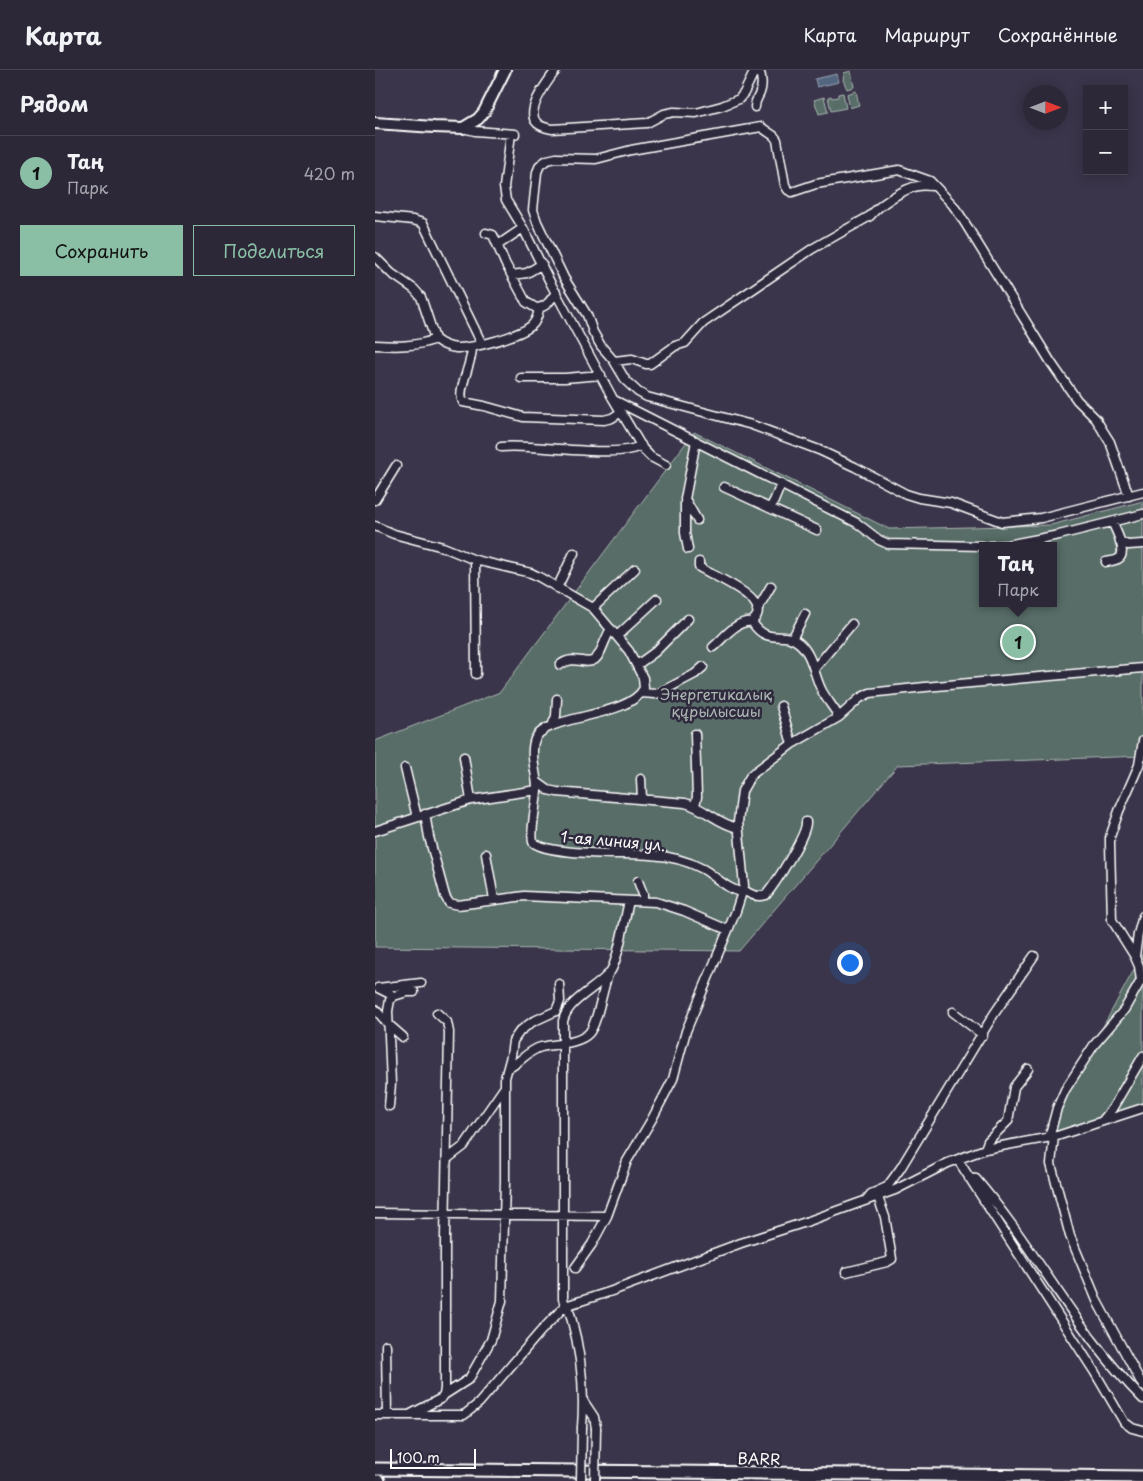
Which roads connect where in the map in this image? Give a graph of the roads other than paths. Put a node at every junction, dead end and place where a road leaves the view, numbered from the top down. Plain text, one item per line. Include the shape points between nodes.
1 (505, 70) edge
2 (556, 70) edge
3 (755, 70) edge
4 (759, 70) edge
5 (755, 106) dead end
6 (375, 123) edge
7 (467, 129) junction
8 (471, 140) dead end
9 (936, 186) junction
10 (375, 216) edge
11 (523, 228) junction
12 (486, 233) dead end
13 (498, 245) junction
14 (375, 257) edge
15 (542, 264) junction
16 (512, 275) junction
17 (556, 292) junction
18 (539, 309) junction
19 (435, 339) junction
20 (482, 344) junction
21 (375, 345) edge
22 (472, 347) junction
23 (614, 361) junction
24 (601, 375) junction
25 (521, 378) dead end
26 (614, 400) junction
27 (621, 412) junction
28 (696, 441) junction
29 (641, 445) junction
30 (501, 447) dead end
31 (666, 465) dead end
32 (396, 466) dead end
33 (781, 484) junction
34 (724, 487) dead end
35 (1143, 492) edge
36 (1129, 496) junction
37 (375, 500) edge
38 (685, 502) junction
39 (770, 508) junction
40 (1143, 514) edge
41 (697, 520) dead end
42 (1112, 522) junction
43 (375, 526) edge
44 (817, 530) dead end
45 (1023, 542) edge
46 (1120, 542) junction
47 (1143, 544) edge
48 (979, 546) edge
49 (688, 549) dead end
50 (574, 553) dead end
51 (475, 560) junction
52 (699, 562) dead end
53 (1106, 562) dead end
54 (635, 570) dead end
55 (771, 586) dead end
56 (557, 588) junction
57 (657, 599) dead end
58 (593, 608) junction
59 (757, 610) junction
60 (805, 614) dead end
61 (688, 619) dead end
62 (752, 622) junction
63 (852, 624) dead end
64 (611, 629) junction
65 (617, 636) junction
66 (792, 639) junction
67 (713, 647) dead end
68 (560, 665) dead end
69 (637, 665) junction
70 (703, 667) dead end
71 (815, 668) junction
72 (1143, 668) edge
73 (476, 674) dead end
74 (641, 693) junction
75 (557, 699) dead end
76 (781, 706) dead end
77 (839, 717) junction
78 (552, 726) junction
79 (695, 734) dead end
80 (1143, 741) edge
81 (792, 744) junction
82 (1142, 751) edge
83 (464, 757) dead end
84 (405, 768) dead end
85 (641, 779) dead end
86 (537, 786) junction
87 (642, 799) junction
88 (471, 800) junction
89 (695, 806) junction
90 (421, 816) junction
91 (806, 822) dead end
92 (738, 828) junction
93 (375, 831) edge
94 (486, 854) dead end
95 (638, 881) dead end
96 (743, 891) junction
97 (494, 899) junction
98 (643, 901) junction
99 (629, 902) junction
100 (1143, 916) edge
101 (728, 930) junction
102 (1143, 936) edge
103 (1135, 954) junction
104 (1034, 956) dead end
105 (608, 974) junction
106 (1142, 979) edge
107 (421, 983) dead end
108 (559, 984) dead end
109 (377, 988) edge
110 (414, 992) dead end
111 (394, 996) junction
112 (375, 1009) edge
113 (953, 1012) dead end
114 (437, 1013) dead end
115 (388, 1024) junction
116 (983, 1035) junction
117 (403, 1037) dead end
118 (563, 1044) junction
119 (1143, 1056) edge
120 (509, 1068) junction
121 (1028, 1069) dead end
122 (505, 1088) junction
123 (389, 1106) dead end
124 (1143, 1108) edge
125 (1103, 1120) junction
126 (1051, 1137) junction
127 (985, 1149) junction
128 (447, 1158) junction
129 (958, 1160) junction
130 (969, 1178) junction
131 (878, 1197) junction
132 (866, 1200) junction
133 (375, 1213) edge
134 (446, 1214) junction
135 (504, 1214) junction
136 (564, 1215) junction
137 (607, 1216) junction
138 (575, 1268) dead end
139 (845, 1272) dead end
140 (565, 1306) junction
141 (386, 1346) dead end
142 (1143, 1386) edge
143 (444, 1395) junction
144 (1143, 1400) edge
145 (584, 1402) junction
146 (375, 1415) edge
147 (387, 1415) junction
148 (409, 1415) junction
149 (1143, 1431) edge
150 (375, 1469) edge
151 (1143, 1478) edge
152 (375, 1481) edge
153 (379, 1481) edge
154 (581, 1481) edge
155 (595, 1481) edge

1 - 7 main road via 484,112
2 - 3 street via 540,94 533,114 537,123 552,129 647,123 664,114 695,113 722,106 739,99
4 - 5 street via 761,93
6 - 7 main road
7 - 8 street
7 - 11 street via 513,134 504,193
9 - 23 street via 909,188 703,323 685,343 675,346 650,364 632,359
9 - 23 street via 899,170 816,184 792,192 785,185 777,140 761,127 631,150 597,160 547,160 537,172 533,210 564,278 587,315 601,346
9 - 36 street via 960,215 1060,376 1110,442
10 - 20 street via 423,223
11 - 13 street
11 - 15 street
12 - 13 street via 493,235
13 - 16 street
14 - 19 street via 421,297
15 - 16 street
15 - 17 street
16 - 18 street via 526,302
17 - 18 street via 549,303
17 - 24 street
18 - 20 street via 527,329
19 - 21 street via 409,345
19 - 22 street via 454,348
20 - 22 street
22 - 27 street via 461,396 463,402 523,417 604,420
23 - 36 street via 627,381 647,397 752,425 819,450 906,494 951,503 1002,522 1048,516
24 - 25 street
24 - 26 street
26 - 27 street
26 - 28 street
27 - 29 street
28 - 33 street
28 - 38 street
29 - 30 street via 624,451
29 - 31 street via 651,457
32 - 37 street
33 - 39 street
33 - 48 street via 857,523 888,544
34 - 39 street
35 - 36 street
38 - 41 street
38 - 49 street
39 - 44 street
40 - 42 street
42 - 45 street
42 - 46 street
43 - 51 street
46 - 47 street
46 - 53 street via 1123,550 1120,558
50 - 56 street
51 - 56 street via 531,573
51 - 73 street
52 - 59 street via 699,567 750,597
54 - 58 street
55 - 59 street
56 - 58 street
57 - 65 street
58 - 64 street
59 - 62 street
60 - 66 street
61 - 69 street
62 - 66 street via 763,634
62 - 67 street via 742,622
63 - 71 street
64 - 65 street
64 - 68 street via 596,659 569,660
65 - 69 street
66 - 71 street via 801,645
69 - 74 street via 644,683
70 - 74 street via 659,693
71 - 77 street via 822,691
72 - 77 street via 870,693
74 - 78 street via 617,707
75 - 78 street
76 - 81 street
77 - 81 street
78 - 86 street via 539,733 533,744
79 - 89 street
80 - 82 street
81 - 92 street via 745,783
82 - 103 street via 1110,837 1111,920
83 - 88 street
84 - 90 street
85 - 87 street
86 - 87 street via 557,792
86 - 88 street
86 - 96 street, 1-ая линия ул. via 533,842 567,851 672,859 702,869 733,889
87 - 89 street
88 - 90 street
89 - 92 street
90 - 93 street
90 - 97 street via 446,899 458,905
91 - 96 street, 1-ая линия ул. via 805,831 766,895 756,896
92 - 96 street
94 - 97 street
95 - 98 street
96 - 101 street
97 - 99 street via 524,896
98 - 99 street
98 - 101 street via 677,909
99 - 105 street via 615,963
100 - 103 street
101 - 137 street via 686,1031 673,1079 633,1148
102 - 103 street
103 - 106 street
104 - 116 street
105 - 118 street via 569,1009 563,1022
105 - 118 street via 590,1032
106 - 126 street via 1124,1010 1088,1053 1065,1090 1057,1108
107 - 109 street
108 - 120 street via 557,1011 532,1022 515,1036
109 - 111 street
110 - 111 street
111 - 115 street via 390,1000
112 - 115 street
113 - 116 street
114 - 128 street via 449,1027
115 - 117 street
115 - 123 street
116 - 132 street via 891,1182
118 - 120 street via 537,1048
118 - 136 street
119 - 125 street
120 - 122 street
121 - 127 street via 1014,1087 1008,1121 988,1141
122 - 128 street via 464,1146
122 - 135 street
124 - 125 street
125 - 126 street
126 - 127 street
126 - 142 street via 1051,1164 1070,1236 1098,1303
127 - 129 street
128 - 134 street
129 - 130 street
129 - 131 street
130 - 144 street via 976,1179 986,1191 1030,1249 1091,1341
130 - 149 street via 1124,1422
131 - 132 street
131 - 139 street via 893,1259
132 - 140 street
133 - 134 street
134 - 135 street
134 - 143 street
135 - 136 street
135 - 143 street via 502,1301 491,1340 469,1379
136 - 137 street
136 - 140 street
137 - 138 street
140 - 145 street via 571,1314 580,1357
140 - 148 street via 469,1412 459,1416
141 - 147 street
143 - 148 street
145 - 154 street, bridge
145 - 155 street, bridge via 594,1417 596,1428
146 - 147 street
147 - 148 street
150 - 151 highway, BARR
152 - 153 highway

